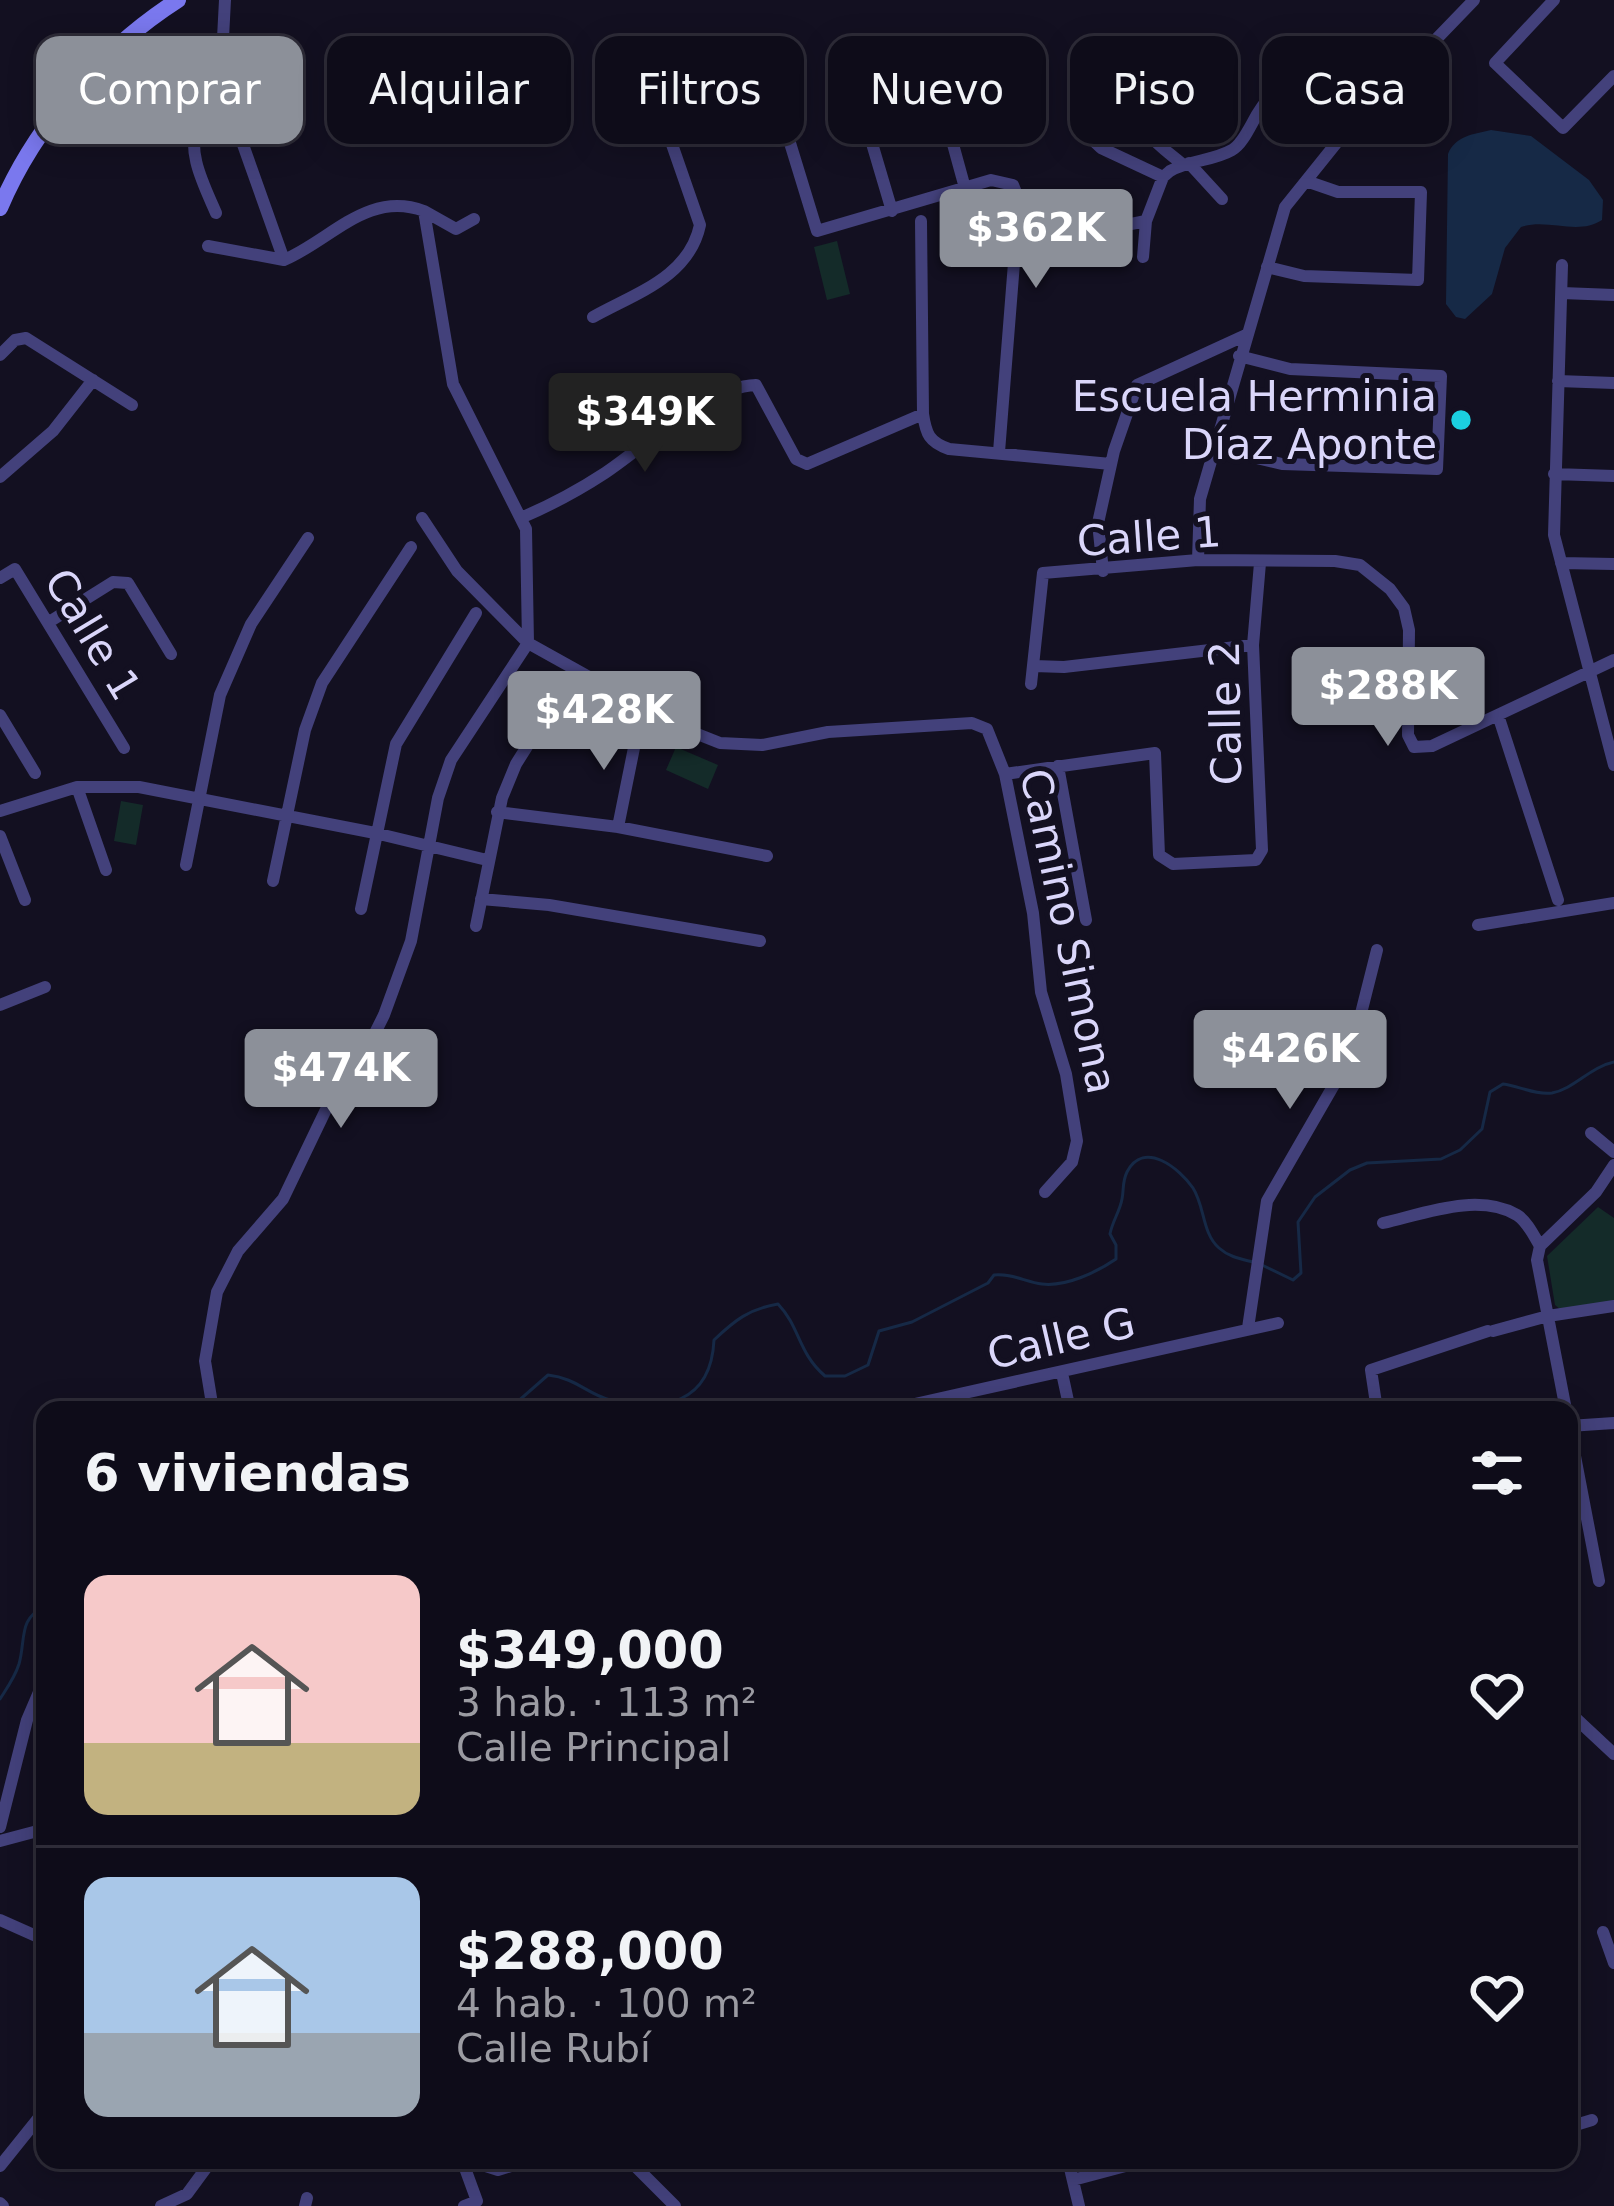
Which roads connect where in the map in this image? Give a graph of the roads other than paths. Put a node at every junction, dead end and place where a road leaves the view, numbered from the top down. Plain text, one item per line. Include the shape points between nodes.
1 (178, 0) edge
2 (225, 0) edge
3 (1474, 0) edge
4 (1554, 0) edge
5 (223, 36) edge
6 (1441, 36) edge
7 (1614, 76) edge
8 (1262, 107) edge
9 (192, 144) edge
10 (243, 144) edge
11 (872, 144) edge
12 (953, 144) edge
13 (1097, 144) edge
14 (1162, 144) edge
15 (1336, 144) edge
16 (1186, 164) junction
17 (1163, 178) junction
18 (1309, 182) junction
19 (965, 188) junction
20 (1222, 199) dead end
21 (0, 208) edge
22 (892, 211) junction
23 (424, 212) junction
24 (216, 213) dead end
25 (474, 218) dead end
26 (921, 221) dead end
27 (1146, 221) junction
28 (1126, 225) dead end
29 (208, 247) dead end
30 (1143, 257) dead end
31 (284, 260) junction
32 (1562, 265) dead end
33 (1267, 267) junction
34 (1562, 293) junction
35 (1614, 295) edge
36 (593, 317) dead end
37 (1246, 335) junction
38 (0, 355) edge
39 (1240, 356) junction
40 (93, 380) junction
41 (1558, 381) junction
42 (1614, 383) edge
43 (132, 405) dead end
44 (922, 414) junction
45 (1214, 448) junction
46 (999, 452) junction
47 (1111, 464) junction
48 (1554, 474) junction
49 (1614, 476) edge
50 (0, 477) edge
51 (523, 517) junction
52 (422, 518) dead end
53 (308, 538) dead end
54 (411, 547) dead end
55 (1198, 560) junction
56 (1260, 563) junction
57 (1561, 563) junction
58 (1614, 564) edge
59 (1103, 571) junction
60 (0, 578) edge
61 (476, 614) dead end
62 (49, 622) junction
63 (528, 643) junction
64 (1253, 645) junction
65 (171, 654) dead end
66 (1614, 660) edge
67 (1034, 666) junction
68 (1589, 672) junction
69 (1031, 684) dead end
70 (562, 691) dead end
71 (0, 715) edge
72 (1498, 715) junction
73 (638, 728) dead end
74 (124, 748) dead end
75 (1614, 765) edge
76 (1058, 766) junction
77 (35, 773) dead end
78 (1005, 774) junction
79 (77, 787) junction
80 (199, 799) junction
81 (0, 811) edge
82 (497, 812) junction
83 (287, 816) junction
84 (618, 827) junction
85 (375, 833) junction
86 (0, 836) edge
87 (432, 847) junction
88 (767, 856) dead end
89 (487, 860) junction
90 (186, 865) dead end
91 (106, 870) dead end
92 (273, 881) dead end
93 (481, 899) junction
94 (25, 900) dead end
95 (1558, 900) dead end
96 (1614, 903) edge
97 (361, 909) dead end
98 (1086, 920) dead end
99 (1478, 925) dead end
100 (476, 926) dead end
101 (760, 941) dead end
102 (1377, 950) dead end
103 (45, 987) dead end
104 (0, 1005) edge
105 (1591, 1133) dead end
106 (1614, 1152) edge
107 (1614, 1165) edge
108 (1045, 1192) dead end
109 (1383, 1222) dead end
110 (1540, 1246) junction
111 (1614, 1306) edge
112 (1548, 1316) junction
113 (1278, 1323) dead end
114 (1248, 1328) junction
115 (1062, 1372) junction
116 (212, 1401) edge
117 (940, 1401) edge
118 (1068, 1401) edge
119 (1376, 1401) edge
120 (1564, 1401) edge
121 (1614, 1423) edge
122 (1578, 1425) edge
123 (1578, 1472) edge
124 (1599, 1581) dead end
125 (36, 1700) edge
126 (1578, 1720) edge
127 (1612, 1749) edge
128 (0, 1827) edge
129 (36, 1831) edge
130 (0, 1841) edge
131 (0, 1920) edge
132 (1603, 1932) dead end
133 (36, 1936) edge
134 (1614, 1963) edge
135 (1592, 2120) dead end
136 (36, 2121) edge
137 (1578, 2124) edge
138 (0, 2166) edge
139 (206, 2169) edge
140 (468, 2169) edge
141 (638, 2169) edge
142 (1070, 2169) edge
143 (1114, 2169) edge
144 (1073, 2180) junction
145 (1074, 2205) edge
146 (161, 2206) edge
147 (464, 2206) edge
148 (675, 2206) edge

1 - 21 street via 98,64 28,152
2 - 5 street
3 - 6 street
4 - 7 street via 1495,63 1563,128
8 - 16 street via 1235,149
9 - 24 street
10 - 31 street
11 - 22 street
12 - 19 street
13 - 17 street
14 - 16 street
15 - 18 street
16 - 17 street
16 - 20 street
17 - 27 street
18 - 33 street via 1285,207
18 - 33 street via 1338,192 1420,192 1418,280
19 - 22 street
19 - 46 street via 991,180 1013,185 1019,200
22 - 36 street via 817,231 775,94 680,107 667,130 700,224 696,241 678,270
23 - 25 street via 456,229
23 - 31 street via 388,205 370,211
23 - 51 street via 453,384
26 - 44 street
27 - 28 street
27 - 30 street
29 - 31 street
32 - 34 street
33 - 37 street
34 - 35 street
34 - 41 street
37 - 39 street
37 - 47 street via 1137,385
38 - 40 street via 26,338
39 - 45 street
39 - 45 street via 1290,369 1441,376 1437,469 1282,464
40 - 43 street
40 - 50 street via 53,431
41 - 42 street
41 - 48 street
44 - 46 street via 935,445
44 - 51 street via 807,464 796,459 756,385 742,386
45 - 55 street via 1200,499
46 - 47 street
47 - 59 street via 1098,523
48 - 49 street
48 - 57 street
51 - 63 street
52 - 63 street, Camino Simona via 457,571
53 - 80 street via 250,624 220,695
54 - 83 street via 322,683
55 - 56 street, Calle 1
55 - 59 street, Calle 1
56 - 64 street, Calle 2
56 - 72 street, Calle 1 via 1360,565 1390,589 1409,630 1414,747
57 - 58 street
57 - 68 street
59 - 67 street, Calle 1 via 1043,573
60 - 62 street, Calle 1 via 15,569
61 - 85 street via 396,744
62 - 65 street via 122,581
62 - 74 street, Calle 1
63 - 78 street, Camino Simona via 720,743 972,723 995,741
63 - 87 street via 452,760
64 - 67 street
64 - 76 street, Calle 2 via 1262,850 1256,860 1173,863 1159,855 1155,753
66 - 68 street
67 - 69 street
68 - 72 street
68 - 75 street
70 - 82 street
71 - 77 street
72 - 95 street
73 - 84 street
76 - 78 street
76 - 98 street
78 - 108 street, Camino Simona via 1041,992 1077,1141 1072,1162
79 - 80 street
79 - 81 street
79 - 91 street
80 - 83 street
80 - 90 street
82 - 84 street
82 - 89 street
83 - 85 street
83 - 92 street
84 - 88 street
85 - 87 street
85 - 97 street
86 - 94 street
87 - 89 street
87 - 116 street via 384,1015 332,1096 283,1199 238,1251 218,1292 205,1361
89 - 93 street
93 - 100 street
93 - 101 street
96 - 99 street
102 - 114 street via 1350,1057 1267,1201
103 - 104 street
105 - 106 street
107 - 110 street
109 - 110 street via 1490,1205 1521,1216
110 - 112 street
111 - 112 street
112 - 119 street via 1371,1370
112 - 120 street
113 - 114 street, Calle G
114 - 115 street, Calle G
115 - 117 street, Calle G
115 - 118 street
121 - 122 street
123 - 124 street
125 - 128 street
126 - 127 street
129 - 130 street
131 - 133 street
132 - 134 street
135 - 137 street
136 - 138 street
139 - 146 street via 188,2194
140 - 147 street via 477,2201
141 - 148 street
142 - 144 street
143 - 144 street
144 - 145 street

